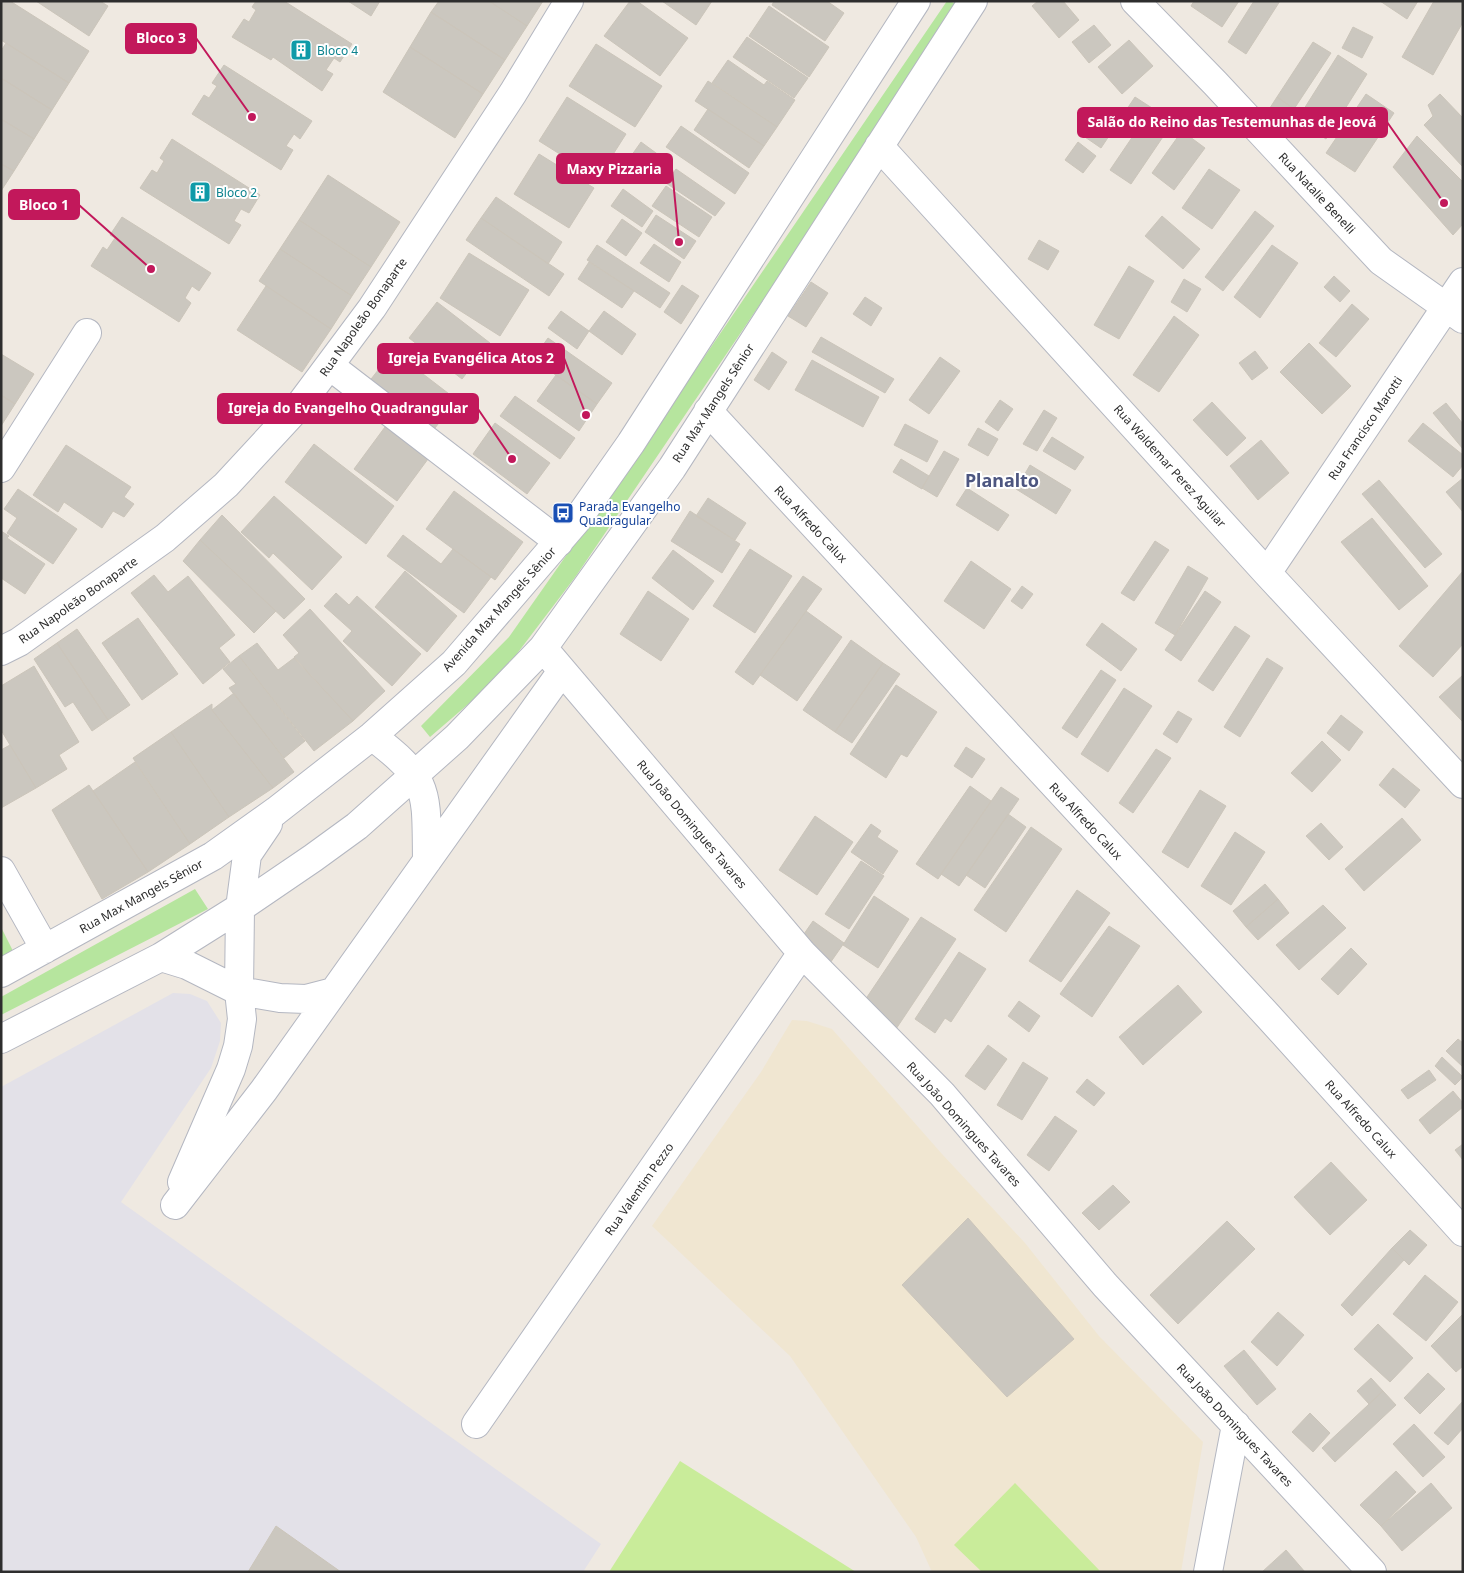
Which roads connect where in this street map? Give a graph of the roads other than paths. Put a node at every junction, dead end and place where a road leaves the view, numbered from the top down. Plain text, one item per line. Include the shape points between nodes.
1 (569, 1) edge
2 (916, 1) edge
3 (973, 1) edge
4 (1135, 1) edge
5 (880, 146) junction
6 (1463, 282) edge
7 (1454, 314) edge
8 (87, 333) dead end
9 (330, 366) junction
10 (708, 411) junction
11 (1, 468) edge
12 (559, 542) junction
13 (1268, 573) junction
14 (543, 648) junction
15 (1, 651) edge
16 (562, 671) junction
17 (372, 736) junction
18 (415, 775) junction
19 (1463, 784) edge
20 (276, 812) junction
21 (427, 861) junction
22 (1, 871) edge
23 (240, 908) junction
24 (45, 949) junction
25 (802, 953) junction
26 (161, 957) junction
27 (1, 973) edge
28 (239, 991) junction
29 (333, 992) junction
30 (1, 1039) edge
31 (1463, 1232) edge
32 (476, 1424) dead end
33 (1236, 1425) junction
34 (1208, 1572) edge
35 (1372, 1572) edge

1 - 9 street, Rua Napoleão Bonaparte via 405,258
2 - 12 street via 632,443
3 - 5 street, Rua Max Mangels Sênior
4 - 7 street, Rua Natalie Benelli via 1381,261
5 - 10 street, Rua Max Mangels Sênior
5 - 13 street, Rua Waldemar Perez Aguilar
6 - 7 street, Rua Francisco Marotti
7 - 13 street, Rua Francisco Marotti
8 - 11 street
9 - 12 street
9 - 15 street, Rua Napoleão Bonaparte via 299,406 226,485 165,538 19,642
10 - 14 street, Rua Max Mangels Sênior via 629,530
10 - 31 street, Rua Alfredo Calux via 1268,1016
12 - 17 street, Avenida Max Mangels Sênior via 454,663
13 - 19 street, Rua Waldemar Perez Aguilar
14 - 16 street, Rua João Domingues Tavares
14 - 18 street, Rua Max Mangels Sênior via 457,737
16 - 21 street
16 - 25 street, Rua João Domingues Tavares
17 - 18 street
17 - 20 street, Rua Max Mangels Sênior
18 - 21 street via 426,802
18 - 23 street, Rua Max Mangels Sênior via 357,826
20 - 23 street, Rua Max Mangels Sênior via 248,855
20 - 24 street, Rua Max Mangels Sênior via 213,856
21 - 29 street
22 - 24 street
23 - 26 street, Rua Max Mangels Sênior
23 - 28 street, Rua Max Mangels Sênior
24 - 27 street, Rua Max Mangels Sênior
25 - 32 street, Rua Valentim Pezzo
25 - 33 street, Rua João Domingues Tavares via 942,1094 1105,1284
26 - 28 street via 187,965
26 - 30 street, Rua Max Mangels Sênior
28 - 29 street via 306,999
28 - 29 street, Rua Max Mangels Sênior via 242,1019 238,1046 187,1167 175,1205 264,1090
33 - 34 street
33 - 35 street, Rua João Domingues Tavares

